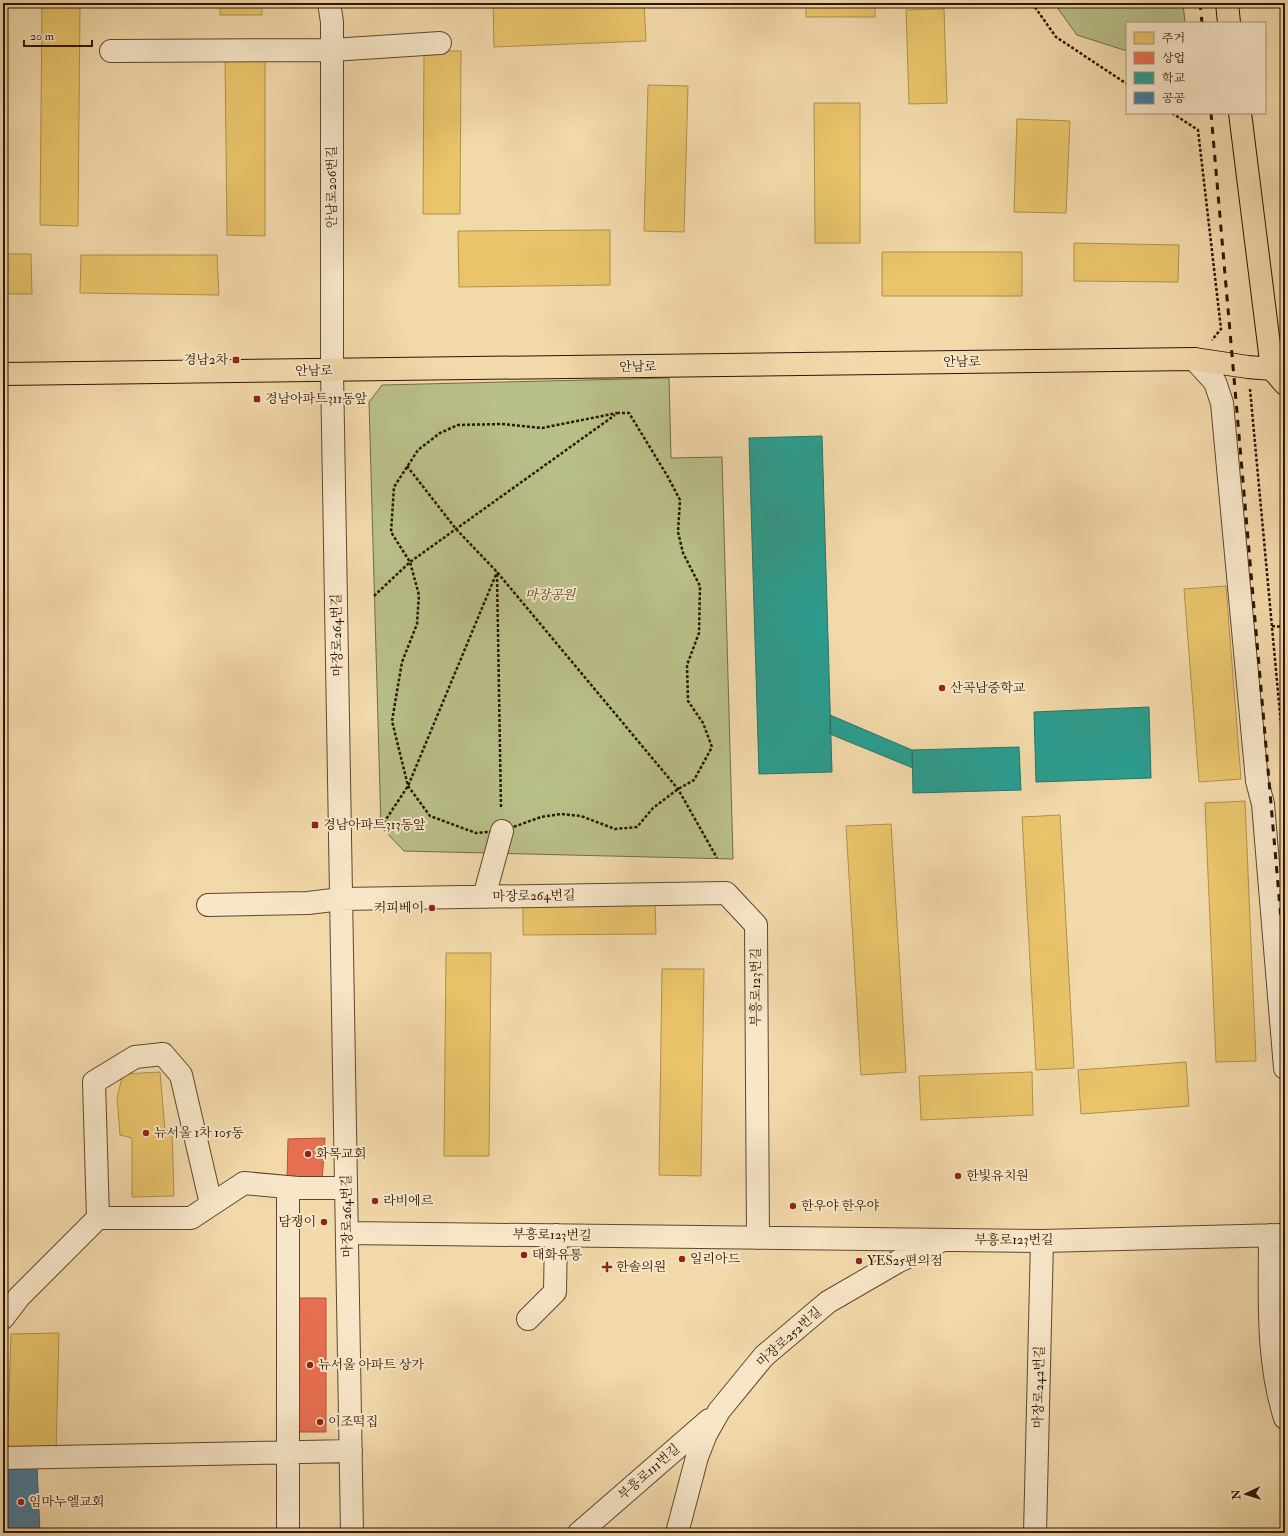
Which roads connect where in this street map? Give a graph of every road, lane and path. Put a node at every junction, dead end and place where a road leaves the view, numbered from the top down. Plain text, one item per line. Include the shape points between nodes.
1 (329, 3) edge
2 (1032, 3) edge
3 (1227, 3) edge
4 (1229, 22) edge
5 (440, 44) dead end
6 (332, 50) junction
7 (111, 51) dead end
8 (1126, 83) edge
9 (1174, 114) edge
10 (1240, 114) edge
11 (1194, 359) junction
12 (1248, 368) junction
13 (332, 371) junction
14 (3, 374) edge
15 (1278, 376) edge
16 (617, 413) junction
17 (407, 466) junction
18 (456, 529) junction
19 (410, 562) junction
20 (497, 572) junction
21 (374, 596) dead end
22 (1272, 626) junction
23 (1285, 627) edge
24 (1285, 768) edge
25 (408, 786) junction
26 (678, 789) junction
27 (502, 823) junction
28 (381, 827) dead end
29 (717, 858) dead end
30 (726, 893) joint
31 (484, 896) junction
32 (341, 899) junction
33 (208, 905) dead end
34 (1285, 1068) edge
35 (288, 1187) junction
36 (346, 1188) junction
37 (211, 1204) junction
38 (98, 1218) junction
39 (347, 1233) junction
40 (556, 1235) junction
41 (1278, 1235) edge
42 (758, 1238) junction
43 (943, 1239) junction
44 (1042, 1241) junction
45 (3, 1318) edge
46 (528, 1319) dead end
47 (719, 1411) junction
48 (1285, 1418) edge
49 (351, 1451) junction
50 (287, 1452) junction
51 (3, 1458) edge
52 (288, 1533) edge
53 (352, 1533) edge
54 (579, 1533) edge
55 (677, 1533) edge
56 (1036, 1533) edge

1 - 6 street, 안남로206번길
2 - 8 path via 1056,37
3 - 4 main road
5 - 6 street
6 - 7 street
6 - 13 street, 안남로206번길
9 - 11 path via 1198,130 1221,330
10 - 15 main road
11 - 12 main road, 안남로
11 - 13 main road, 안남로
11 - 34 street via 1215,382 1222,403 1257,781 1263,804
12 - 15 main road, 안남로
12 - 22 path
13 - 14 main road, 안남로
13 - 32 street, 마장로264번길
16 - 17 path via 542,428 502,424 458,425 440,433 418,450
16 - 18 path
16 - 26 path via 628,413 680,500 678,532 684,553 700,586 699,633 688,665 688,701 703,723 712,747 694,780
17 - 18 path
17 - 19 path via 394,487 392,532
18 - 19 path
18 - 20 path
19 - 21 path
19 - 25 path via 419,595 417,624 402,662 392,721
20 - 25 path
20 - 26 path
20 - 27 path
22 - 23 path
22 - 24 path
25 - 27 path via 430,816 476,833
25 - 28 path
26 - 27 path via 654,808 637,827 615,829 580,816 561,814
26 - 29 path
27 - 31 street
30 - 31 street, 마장로264번길
30 - 42 street, 부흥로123번길 via 756,925
31 - 32 street, 마장로264번길
32 - 33 street via 308,903
32 - 36 street, 마장로264번길
35 - 36 street
35 - 37 street via 244,1183
35 - 50 street
36 - 39 street, 마장로264번길
37 - 38 street via 191,1218
37 - 38 street via 181,1075 163,1054 135,1057 94,1082
38 - 45 street via 19,1297
39 - 40 street, 부흥로123번길
39 - 49 street, 마장로264번길
40 - 42 street, 부흥로123번길
40 - 46 street via 555,1292
41 - 44 street, 부흥로123번길
41 - 48 street, 부흥로123번길 via 1270,1325 1278,1397
42 - 43 street, 부흥로123번길
43 - 44 street, 부흥로123번길
43 - 47 street, 마장로252번길 via 896,1262 828,1302 764,1356
44 - 56 street, 마장로242번길
47 - 54 street, 부흥로111번길
47 - 55 street, 마장로252번길 via 697,1457
49 - 50 street
49 - 53 street, 마장로264번길
50 - 51 street
50 - 52 street

